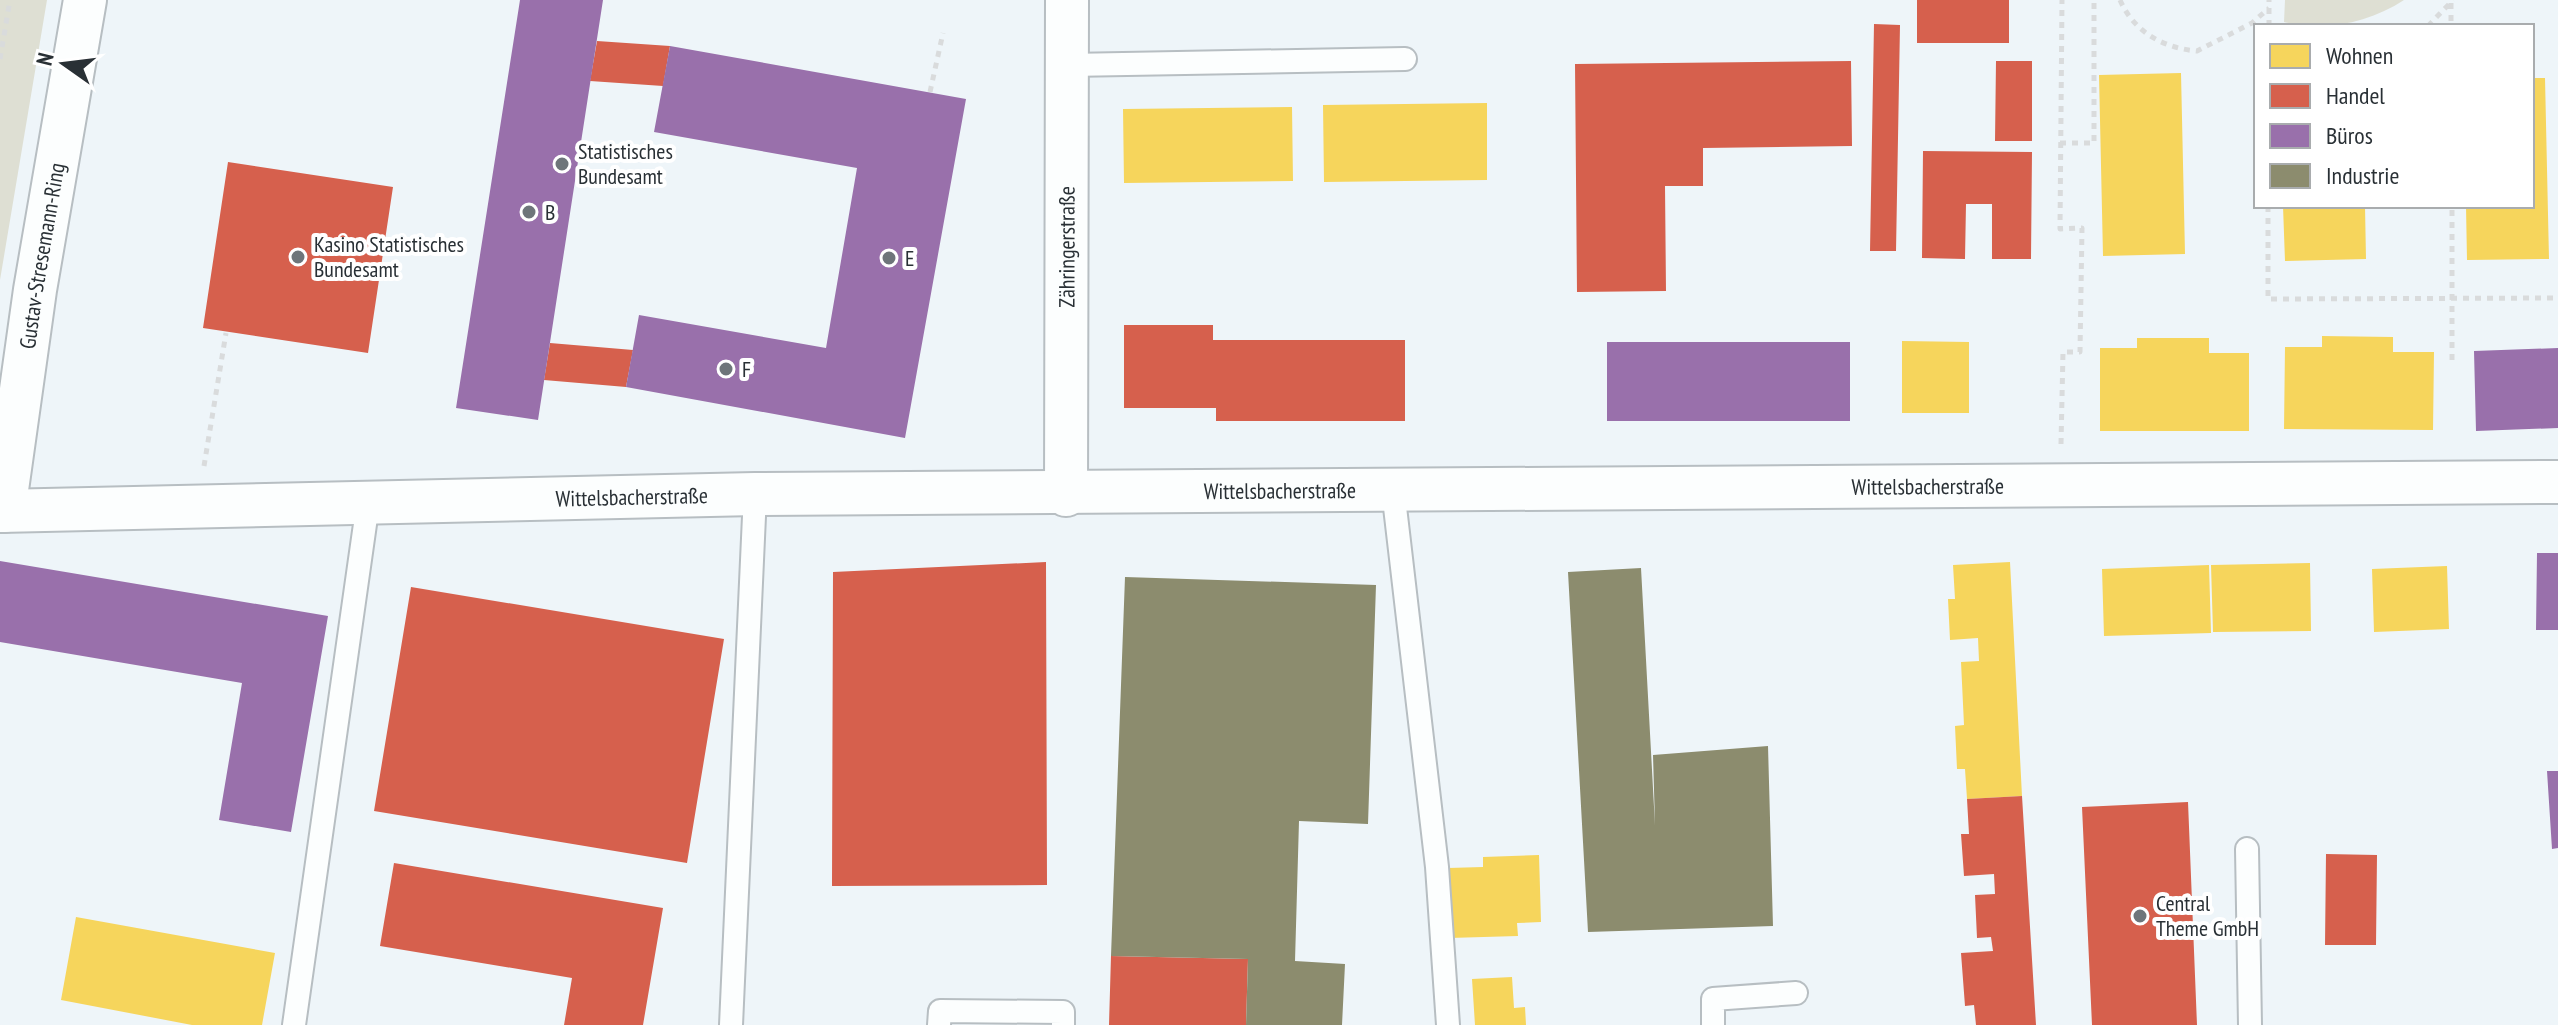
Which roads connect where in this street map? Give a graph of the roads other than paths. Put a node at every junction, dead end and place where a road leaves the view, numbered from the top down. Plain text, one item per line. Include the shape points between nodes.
1 (85, 0) edge
2 (1067, 0) edge
3 (1405, 59) dead end
4 (1069, 65) junction
5 (2558, 482) edge
6 (1393, 490) junction
7 (755, 494) junction
8 (1066, 495) junction
9 (368, 503) junction
10 (2, 511) edge
11 (2247, 849) dead end
12 (1796, 993) dead end
13 (294, 1025) edge
14 (731, 1025) edge
15 (939, 1025) edge
16 (1063, 1025) edge
17 (1448, 1025) edge
18 (1713, 1025) edge
19 (2250, 1025) edge

1 - 10 street, Gustav-Stresemann-Ring
2 - 4 street, Zähringerstraße
3 - 4 lane
4 - 8 street, Zähringerstraße
5 - 6 street, Wittelsbacherstraße
6 - 8 street, Wittelsbacherstraße
6 - 17 lane via 1437,867
7 - 8 street, Wittelsbacherstraße
7 - 9 street, Wittelsbacherstraße
7 - 14 lane
9 - 10 street, Wittelsbacherstraße
9 - 13 lane
11 - 19 lane
12 - 18 lane via 1713,999
15 - 16 lane via 940,1011 1063,1012

